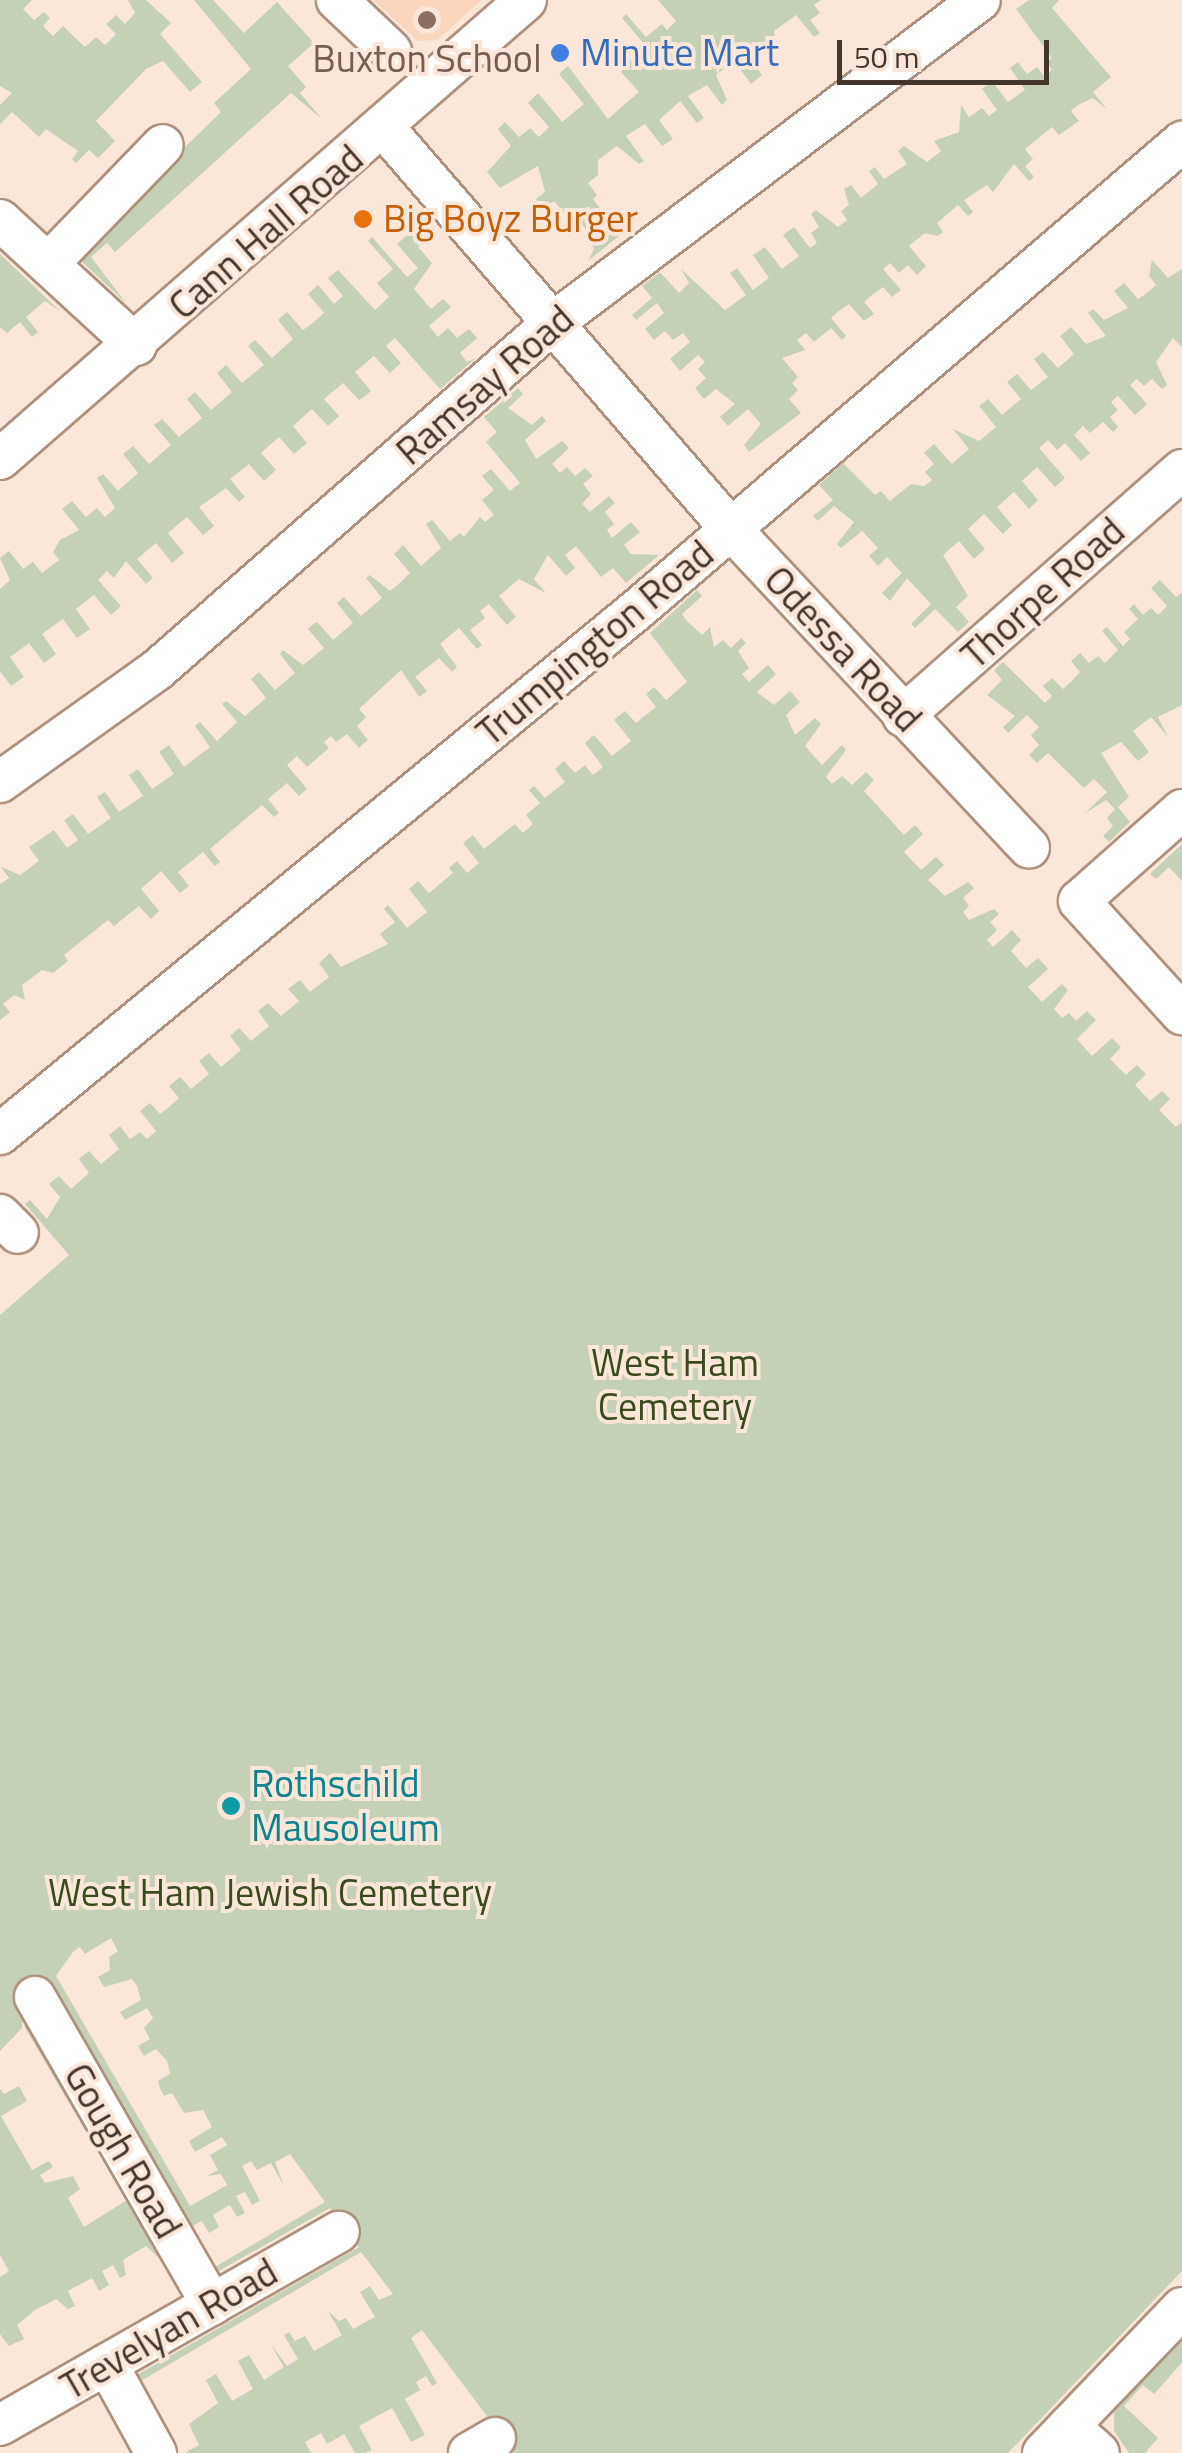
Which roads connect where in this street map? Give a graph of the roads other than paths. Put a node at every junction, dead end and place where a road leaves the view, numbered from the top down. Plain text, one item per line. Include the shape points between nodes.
1 (337, 0) edge
2 (526, 0) edge
3 (980, 0) edge
4 (391, 51) dead end
5 (384, 130) junction
6 (1182, 142) edge
7 (163, 145) dead end
8 (0, 220) edge
9 (48, 264) junction
10 (553, 323) junction
11 (136, 345) junction
12 (0, 459) edge
13 (1182, 470) edge
14 (729, 526) junction
15 (904, 716) junction
16 (0, 782) edge
17 (1182, 810) edge
18 (1030, 848) dead end
19 (1182, 1014) edge
20 (0, 1134) edge
21 (35, 1997) dead end
22 (338, 2232) dead end
23 (212, 2305) junction
24 (1182, 2308) edge
25 (107, 2364) junction
26 (0, 2425) edge
27 (1070, 2444) edge
28 (156, 2453) edge

1 - 4 street
2 - 5 street, Cann Hall Road
3 - 10 street, Ramsay Road
5 - 10 street, Odessa Road
5 - 11 street, Cann Hall Road
6 - 14 street, Trumpington Road
7 - 9 street
8 - 9 street
9 - 11 street
10 - 14 street, Odessa Road
10 - 16 street, Ramsay Road via 156,670
11 - 12 street, Cann Hall Road
13 - 15 street, Thorpe Road
14 - 15 street, Odessa Road
14 - 20 street, Trumpington Road via 627,618
15 - 18 street, Odessa Road
17 - 19 street via 1078,901
21 - 23 street, Gough Road
22 - 23 street, Trevelyan Road
23 - 25 street, Trevelyan Road
24 - 27 street
25 - 26 street, Trevelyan Road
25 - 28 street

